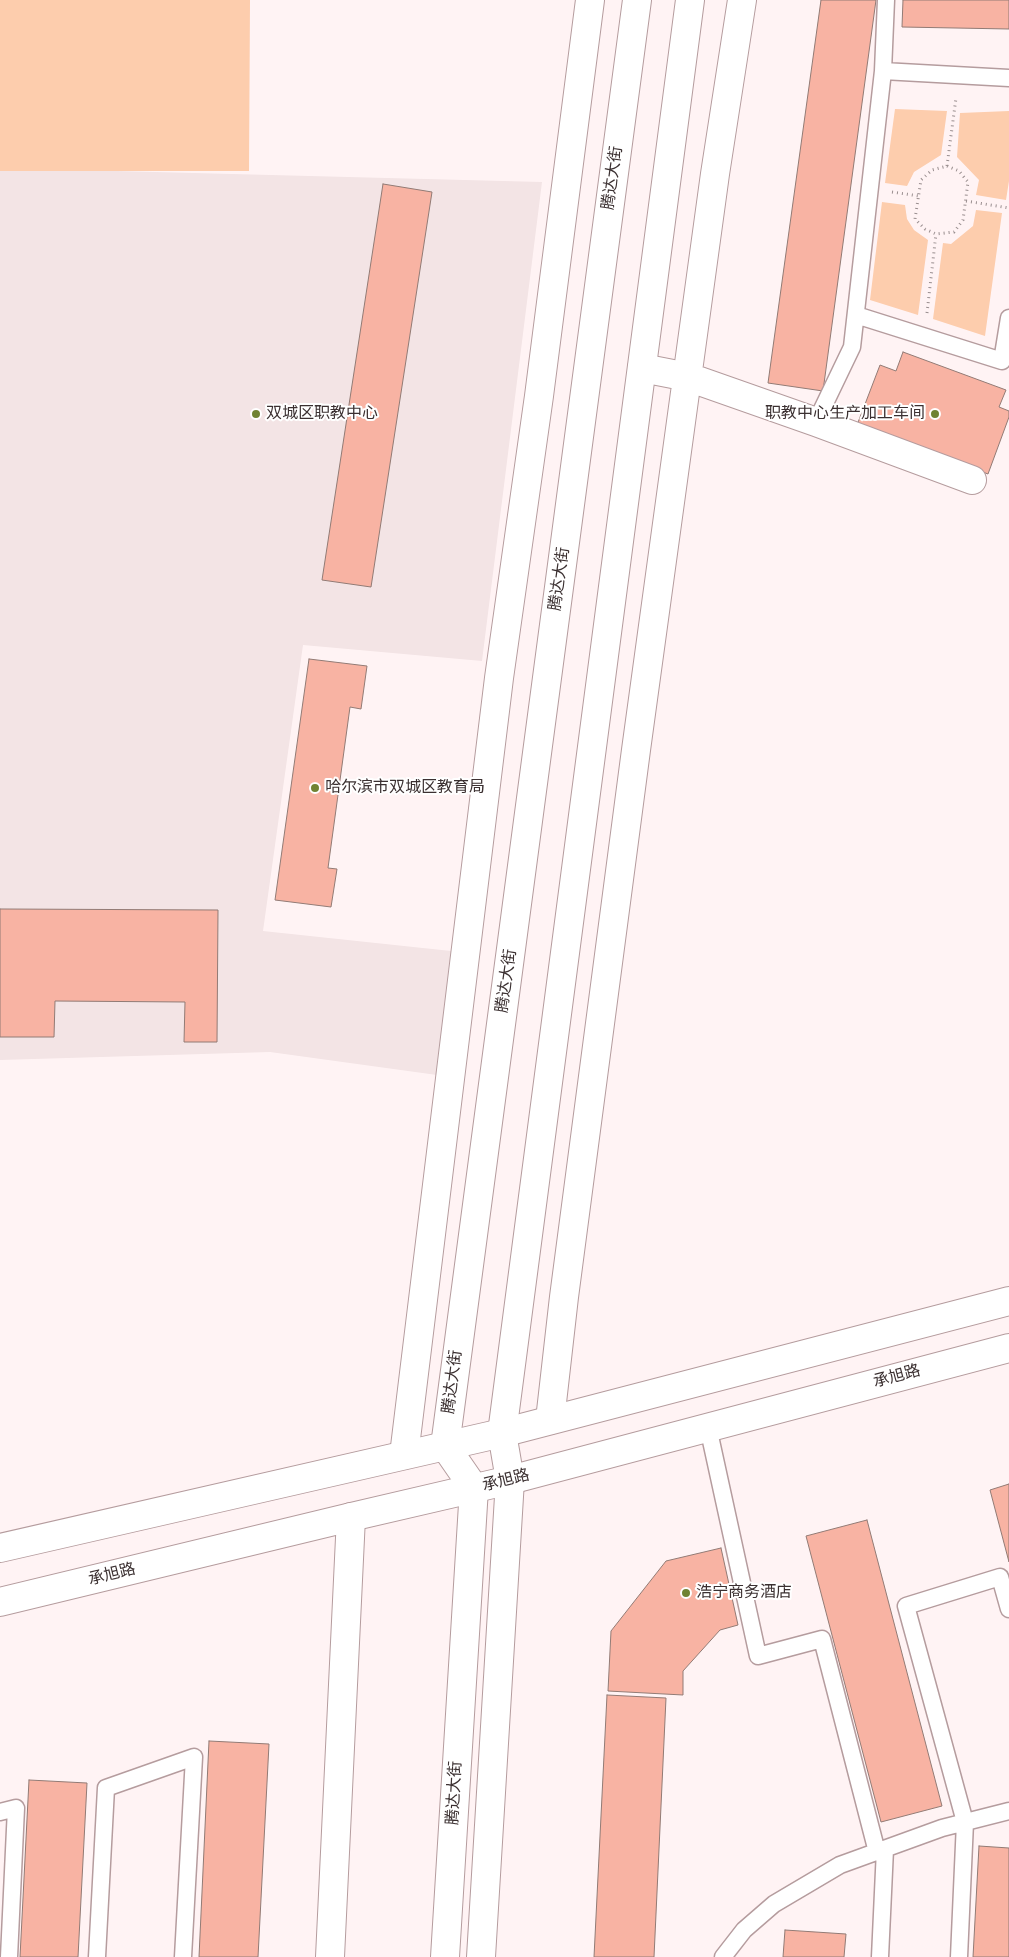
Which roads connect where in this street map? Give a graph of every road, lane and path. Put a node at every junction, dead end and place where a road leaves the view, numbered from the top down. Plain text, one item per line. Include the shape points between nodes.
1 (590, 0) edge
2 (637, 0) edge
3 (690, 0) edge
4 (742, 0) edge
5 (886, 0) edge
6 (883, 71) junction
7 (959, 75) junction
8 (1009, 78) edge
9 (947, 166) junction
10 (966, 201) junction
11 (1009, 208) edge
12 (936, 234) junction
13 (856, 314) junction
14 (1009, 318) edge
15 (924, 336) junction
16 (642, 368) junction
17 (688, 377) junction
18 (816, 422) junction
19 (972, 480) dead end
20 (1009, 1301) edge
21 (1009, 1348) edge
22 (550, 1420) junction
23 (708, 1428) junction
24 (502, 1433) junction
25 (445, 1446) junction
26 (404, 1455) junction
27 (510, 1480) junction
28 (474, 1488) junction
29 (351, 1517) junction
30 (0, 1548) edge
31 (0, 1602) edge
32 (1009, 1609) edge
33 (1009, 1811) edge
34 (0, 1812) edge
35 (965, 1822) junction
36 (881, 1850) junction
37 (9, 1957) edge
38 (97, 1957) edge
39 (182, 1957) edge
40 (330, 1957) edge
41 (445, 1957) edge
42 (481, 1957) edge
43 (722, 1957) edge
44 (880, 1957) edge
45 (959, 1957) edge

1 - 26 main road via 497,698
2 - 25 main road, 腾达大街
3 - 16 main road
4 - 17 main road
5 - 6 lane
6 - 7 lane
6 - 13 lane
7 - 8 lane
7 - 9 path
9 - 10 path via 958,171 968,182
9 - 12 path via 932,170 921,180 915,219
10 - 11 path
10 - 12 path via 963,220 954,232
12 - 15 path
13 - 15 lane
13 - 18 lane via 852,347
14 - 15 lane via 1002,361
16 - 17 main road
16 - 24 main road
17 - 18 main road
17 - 22 main road via 632,779
18 - 19 main road
20 - 22 main road
21 - 23 main road, 承旭路
22 - 24 main road
23 - 27 main road, 承旭路
23 - 36 lane via 758,1656 822,1639
24 - 25 main road
24 - 27 main road
25 - 26 main road
25 - 28 main road
26 - 30 main road
27 - 28 main road, 承旭路
27 - 42 main road
28 - 29 main road, 承旭路
28 - 41 main road, 腾达大街
29 - 31 main road, 承旭路
29 - 40 main road
32 - 35 lane via 1000,1577 906,1606
33 - 35 lane
34 - 37 lane via 16,1808
35 - 36 lane
35 - 45 lane
36 - 43 lane via 840,1866 774,1904 744,1930
36 - 44 lane
38 - 39 lane via 106,1788 194,1757

